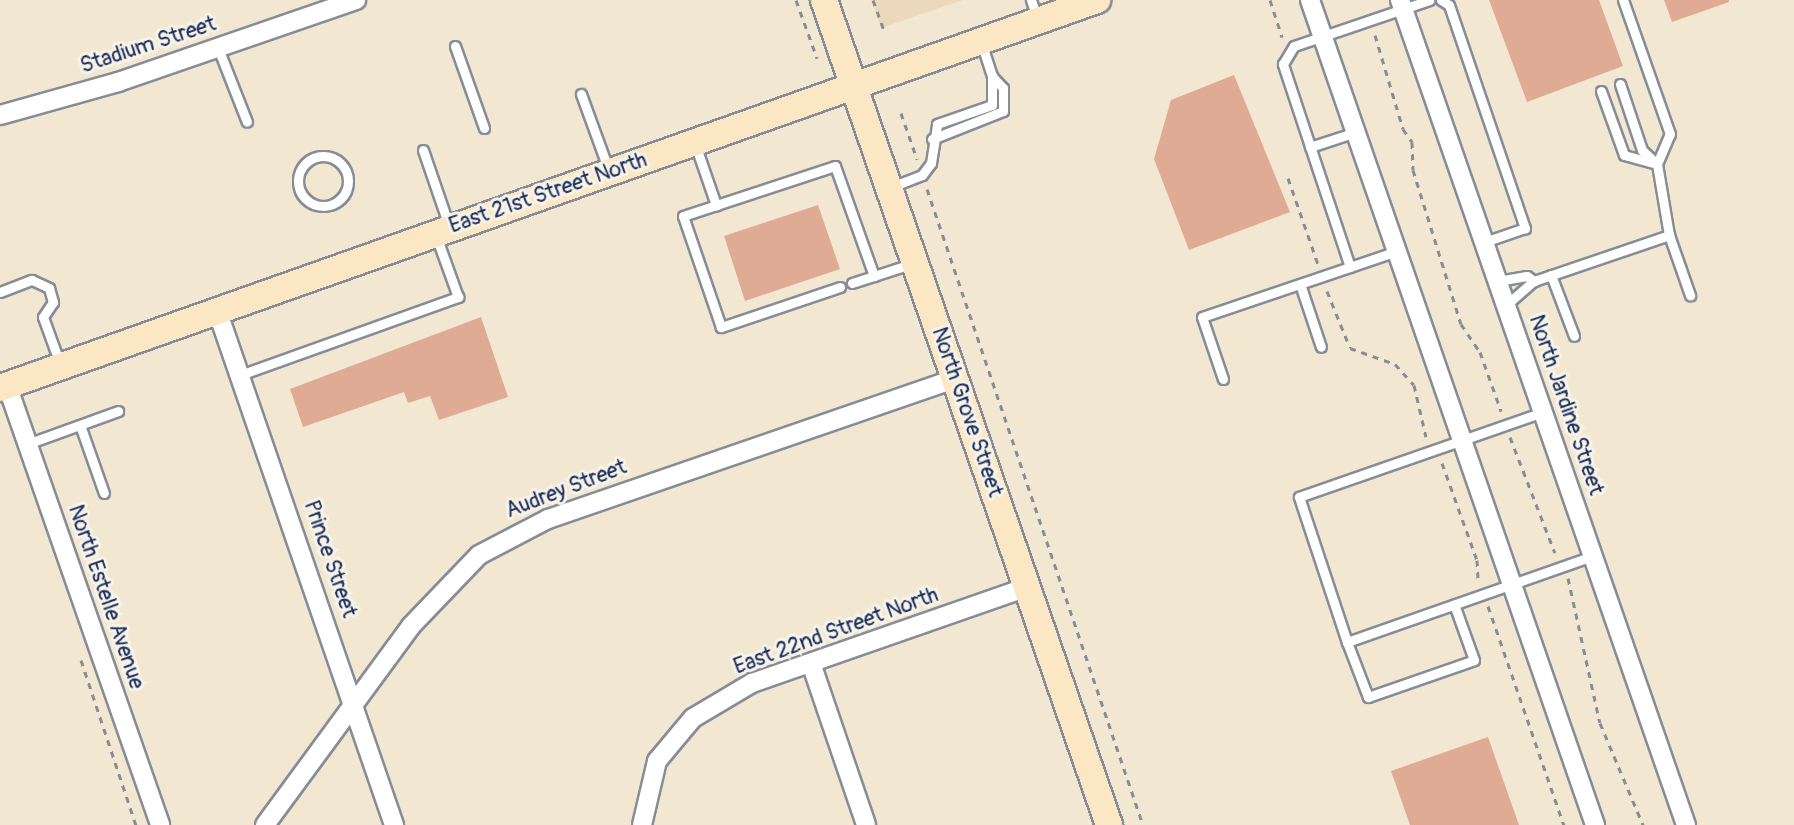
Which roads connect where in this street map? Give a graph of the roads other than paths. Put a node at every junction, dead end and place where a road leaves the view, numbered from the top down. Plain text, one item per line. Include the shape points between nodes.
1 (356, 0) edge
2 (824, 0) edge
3 (1097, 0) edge
4 (1310, 0) edge
5 (1429, 0) edge
6 (1441, 0) edge
7 (1623, 0) edge
8 (1401, 4) edge
9 (1034, 10) edge
10 (1323, 37) junction
11 (981, 42) junction
12 (455, 46) dead end
13 (218, 48) junction
14 (1620, 84) dead end
15 (853, 86) junction
16 (1601, 91) dead end
17 (581, 94) dead end
18 (0, 115) edge
19 (247, 122) dead end
20 (484, 128) dead end
21 (1356, 132) junction
22 (694, 141) junction
23 (1310, 147) junction
24 (423, 150) dead end
25 (329, 157) joint
26 (1657, 164) junction
27 (609, 172) junction
28 (889, 188) junction
29 (716, 205) junction
30 (442, 231) junction
31 (1669, 235) junction
32 (1484, 242) junction
33 (1398, 251) junction
34 (915, 263) junction
35 (1350, 267) junction
36 (1551, 275) junction
37 (874, 276) junction
38 (1498, 281) junction
39 (1534, 281) junction
40 (852, 283) dead end
41 (1300, 284) junction
42 (840, 287) dead end
43 (0, 292) edge
44 (1690, 295) dead end
45 (1506, 305) junction
46 (217, 310) junction
47 (1574, 336) dead end
48 (1321, 347) dead end
49 (60, 366) junction
50 (240, 375) junction
51 (955, 379) junction
52 (1223, 379) dead end
53 (4, 386) edge
54 (118, 411) dead end
55 (1543, 412) junction
56 (80, 425) junction
57 (1463, 440) junction
58 (27, 444) junction
59 (104, 493) dead end
60 (1592, 556) junction
61 (1512, 584) junction
62 (1028, 587) junction
63 (1454, 604) junction
64 (1347, 642) junction
65 (811, 663) junction
66 (354, 704) junction
67 (160, 825) edge
68 (265, 825) edge
69 (394, 825) edge
70 (642, 825) edge
71 (866, 825) edge
72 (1109, 825) edge
73 (1595, 825) edge
74 (1686, 825) edge

1 - 13 street, Stadium Street
2 - 15 main road, North Grove Street
3 - 9 main road, East 21st Street North
4 - 10 street
5 - 8 lane
6 - 32 lane via 1449,5 1525,228
7 - 26 lane via 1670,134
8 - 10 lane
8 - 32 street, North Jardine Street
9 - 11 main road, East 21st Street North
10 - 21 street
10 - 23 lane via 1288,51 1283,64
11 - 15 main road, East 21st Street North
11 - 28 lane via 992,76 992,105 937,124 931,163 922,175
12 - 20 lane
13 - 18 street, Stadium Street
13 - 19 lane
14 - 26 lane via 1642,150
15 - 22 main road, East 21st Street North
15 - 28 main road, North Grove Street
16 - 26 lane via 1624,155
17 - 27 lane
21 - 23 lane
21 - 33 street
22 - 27 main road, East 21st Street North
22 - 29 lane
23 - 35 lane
24 - 30 lane
25 - 25 lane via 312,159 301,170 301,194 314,205 330,206 347,189 343,165
26 - 31 lane
27 - 30 main road, East 21st Street North
28 - 34 main road, North Grove Street
29 - 37 lane via 835,166
29 - 42 lane via 683,216 721,327
30 - 46 main road, East 21st Street North
30 - 50 lane via 458,297
31 - 36 lane
31 - 44 lane
32 - 38 street, North Jardine Street
33 - 35 lane
33 - 57 street
34 - 37 lane
34 - 51 main road, North Grove Street
35 - 41 lane
36 - 39 lane
36 - 47 lane
37 - 40 lane
38 - 39 lane via 1527,276
38 - 45 street, North Jardine Street
39 - 45 lane
41 - 48 lane
41 - 52 lane via 1202,317
43 - 49 lane via 32,280 49,288 53,302 43,317
45 - 55 street, North Jardine Street
46 - 49 main road, East 21st Street North
46 - 50 street, Prince Street
49 - 53 main road, East 21st Street North
50 - 66 street, Prince Street
51 - 62 main road, North Grove Street
51 - 66 street, Audrey Street via 509,537 479,555 411,626
53 - 58 street, North Estelle Avenue
54 - 56 lane
55 - 57 lane
55 - 60 street, North Jardine Street
56 - 58 lane
56 - 59 lane
57 - 61 street
57 - 64 lane via 1299,497
58 - 67 street, North Estelle Avenue
60 - 61 lane
60 - 74 street, North Jardine Street
61 - 63 lane
61 - 73 street
62 - 65 street, East 22nd Street North
62 - 72 main road, North Grove Street
63 - 64 lane
63 - 64 lane via 1474,660 1368,697
65 - 70 street, East 22nd Street North via 752,683 693,718 657,761
65 - 71 street
66 - 68 street, Audrey Street
66 - 69 street, Prince Street

